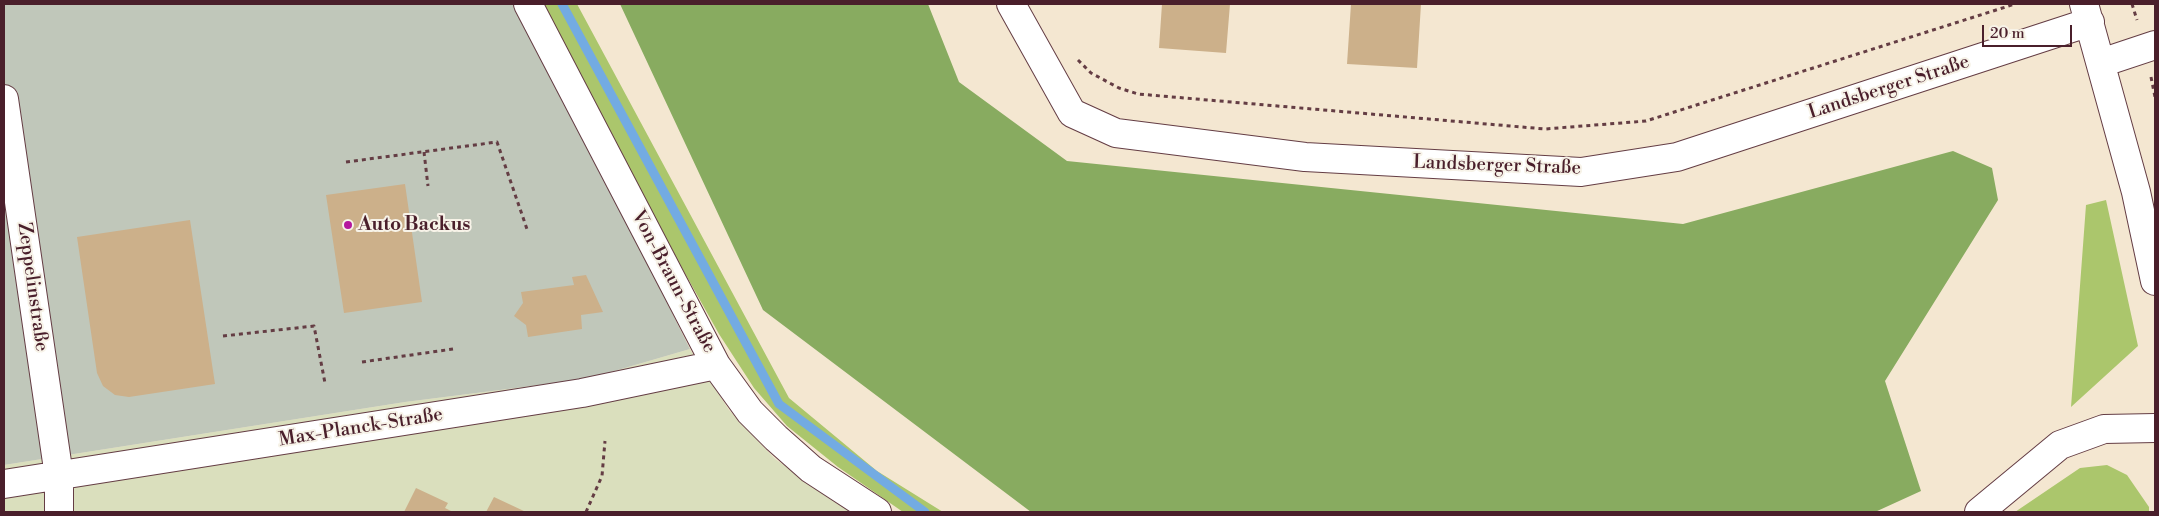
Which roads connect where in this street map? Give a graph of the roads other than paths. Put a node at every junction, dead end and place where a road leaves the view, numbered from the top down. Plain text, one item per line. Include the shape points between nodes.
1 (528, 4) edge
2 (1011, 4) edge
3 (2087, 13) edge
4 (2155, 45) edge
5 (2101, 64) junction
6 (4, 99) edge
7 (2155, 282) edge
8 (716, 365) junction
9 (2155, 428) edge
10 (59, 476) junction
11 (4, 484) edge
12 (59, 512) edge
13 (877, 512) edge
14 (1979, 512) edge

1 - 8 street, Von-Braun-Straße
2 - 3 street, Landsberger Straße via 1072,113 1116,133 1305,157 1581,172 1677,157
3 - 5 street
4 - 5 street
5 - 7 street via 2136,192
6 - 10 street, Zeppelinstraße
8 - 10 street, Max-Planck-Straße via 573,394
8 - 13 street, Von-Braun-Straße via 750,412 776,438 811,469
9 - 14 street via 2104,429 2060,445
10 - 11 street, Max-Planck-Straße
10 - 12 street, Zeppelinstraße

